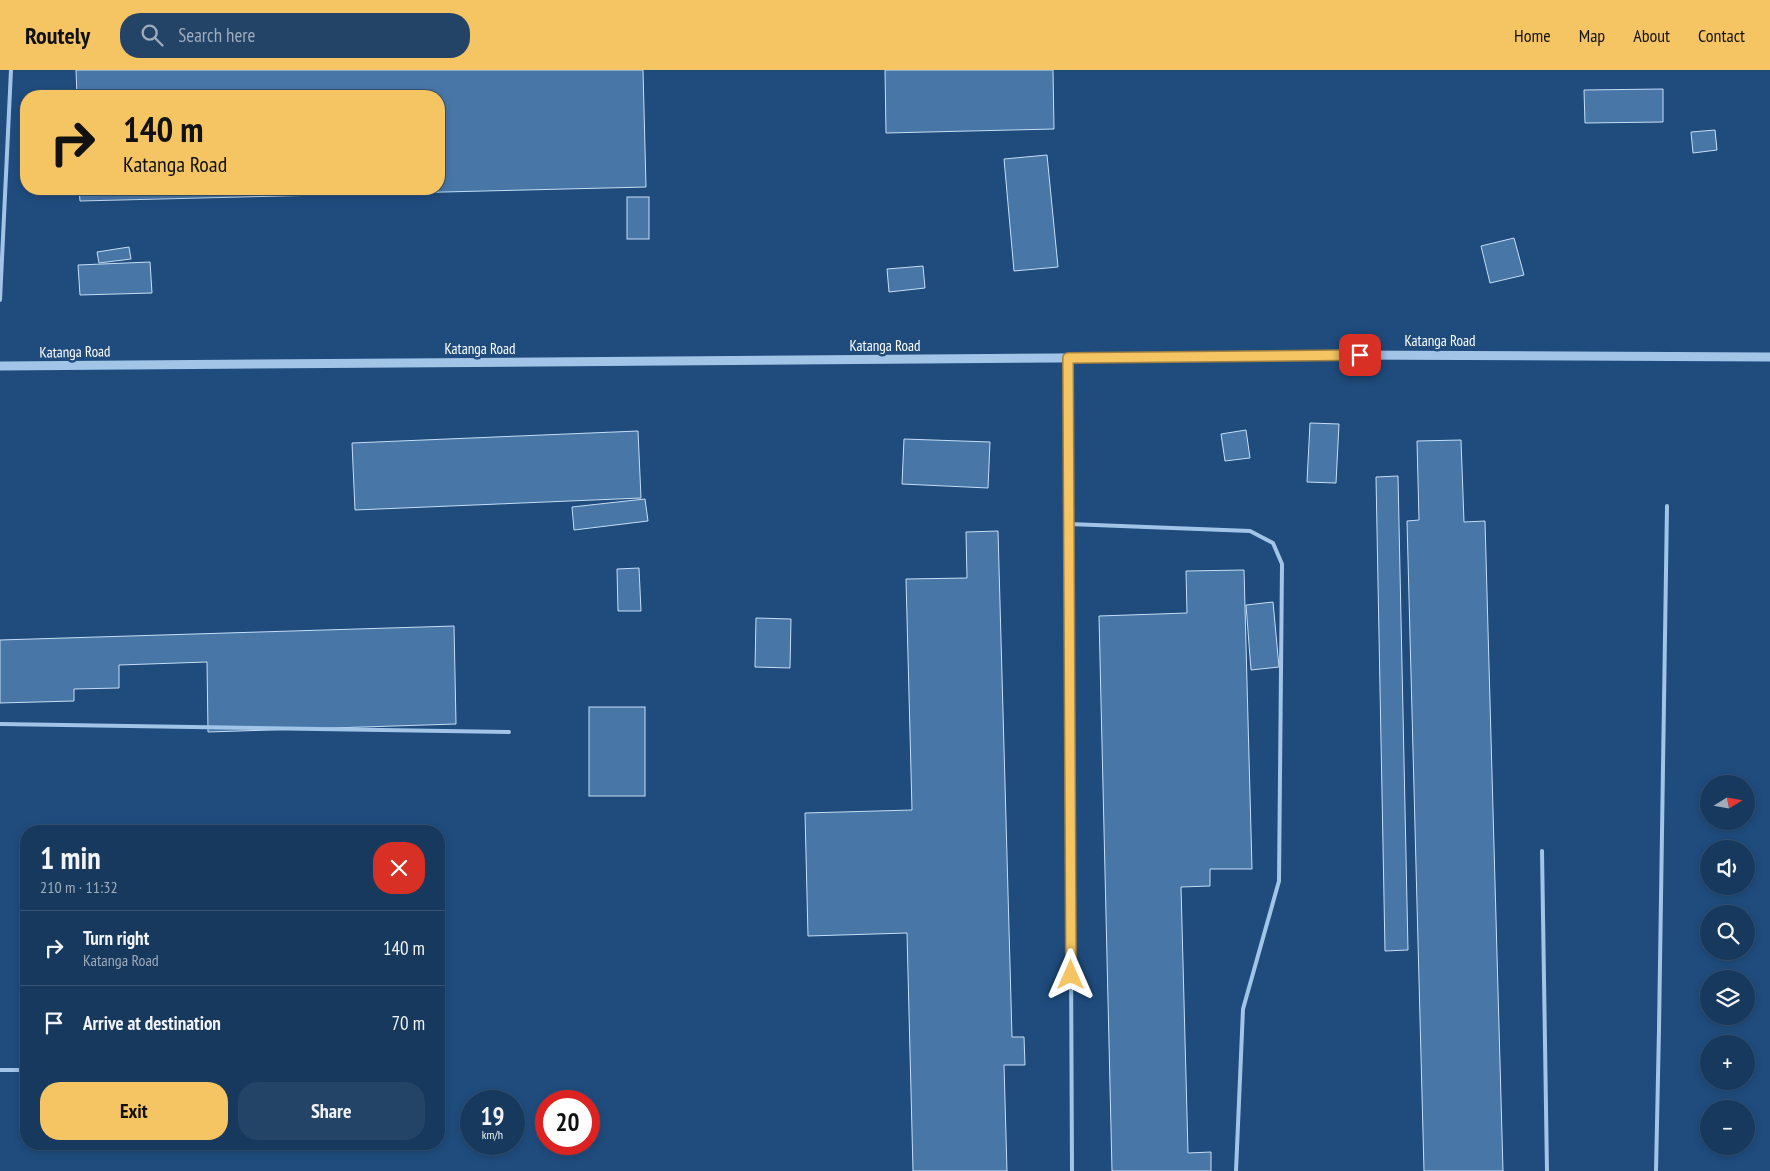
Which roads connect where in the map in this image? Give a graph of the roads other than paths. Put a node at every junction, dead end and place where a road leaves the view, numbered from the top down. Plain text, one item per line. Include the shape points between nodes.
1 (11, 70) edge
2 (0, 300) edge
3 (1770, 357) edge
4 (1068, 358) junction
5 (0, 366) edge
6 (1667, 506) dead end
7 (1069, 524) junction
8 (0, 724) edge
9 (509, 732) dead end
10 (1542, 851) dead end
11 (0, 1070) edge
12 (20, 1070) edge
13 (1072, 1171) edge
14 (1236, 1171) edge
15 (1548, 1171) edge
16 (1656, 1171) edge

1 - 2 lane
3 - 4 street, Katanga Road via 1340,355
4 - 5 street, Katanga Road
4 - 7 lane
6 - 16 lane
7 - 13 lane
7 - 14 lane via 1250,531 1273,543 1282,564 1279,881 1243,1009
8 - 9 lane
10 - 15 lane
11 - 12 lane

